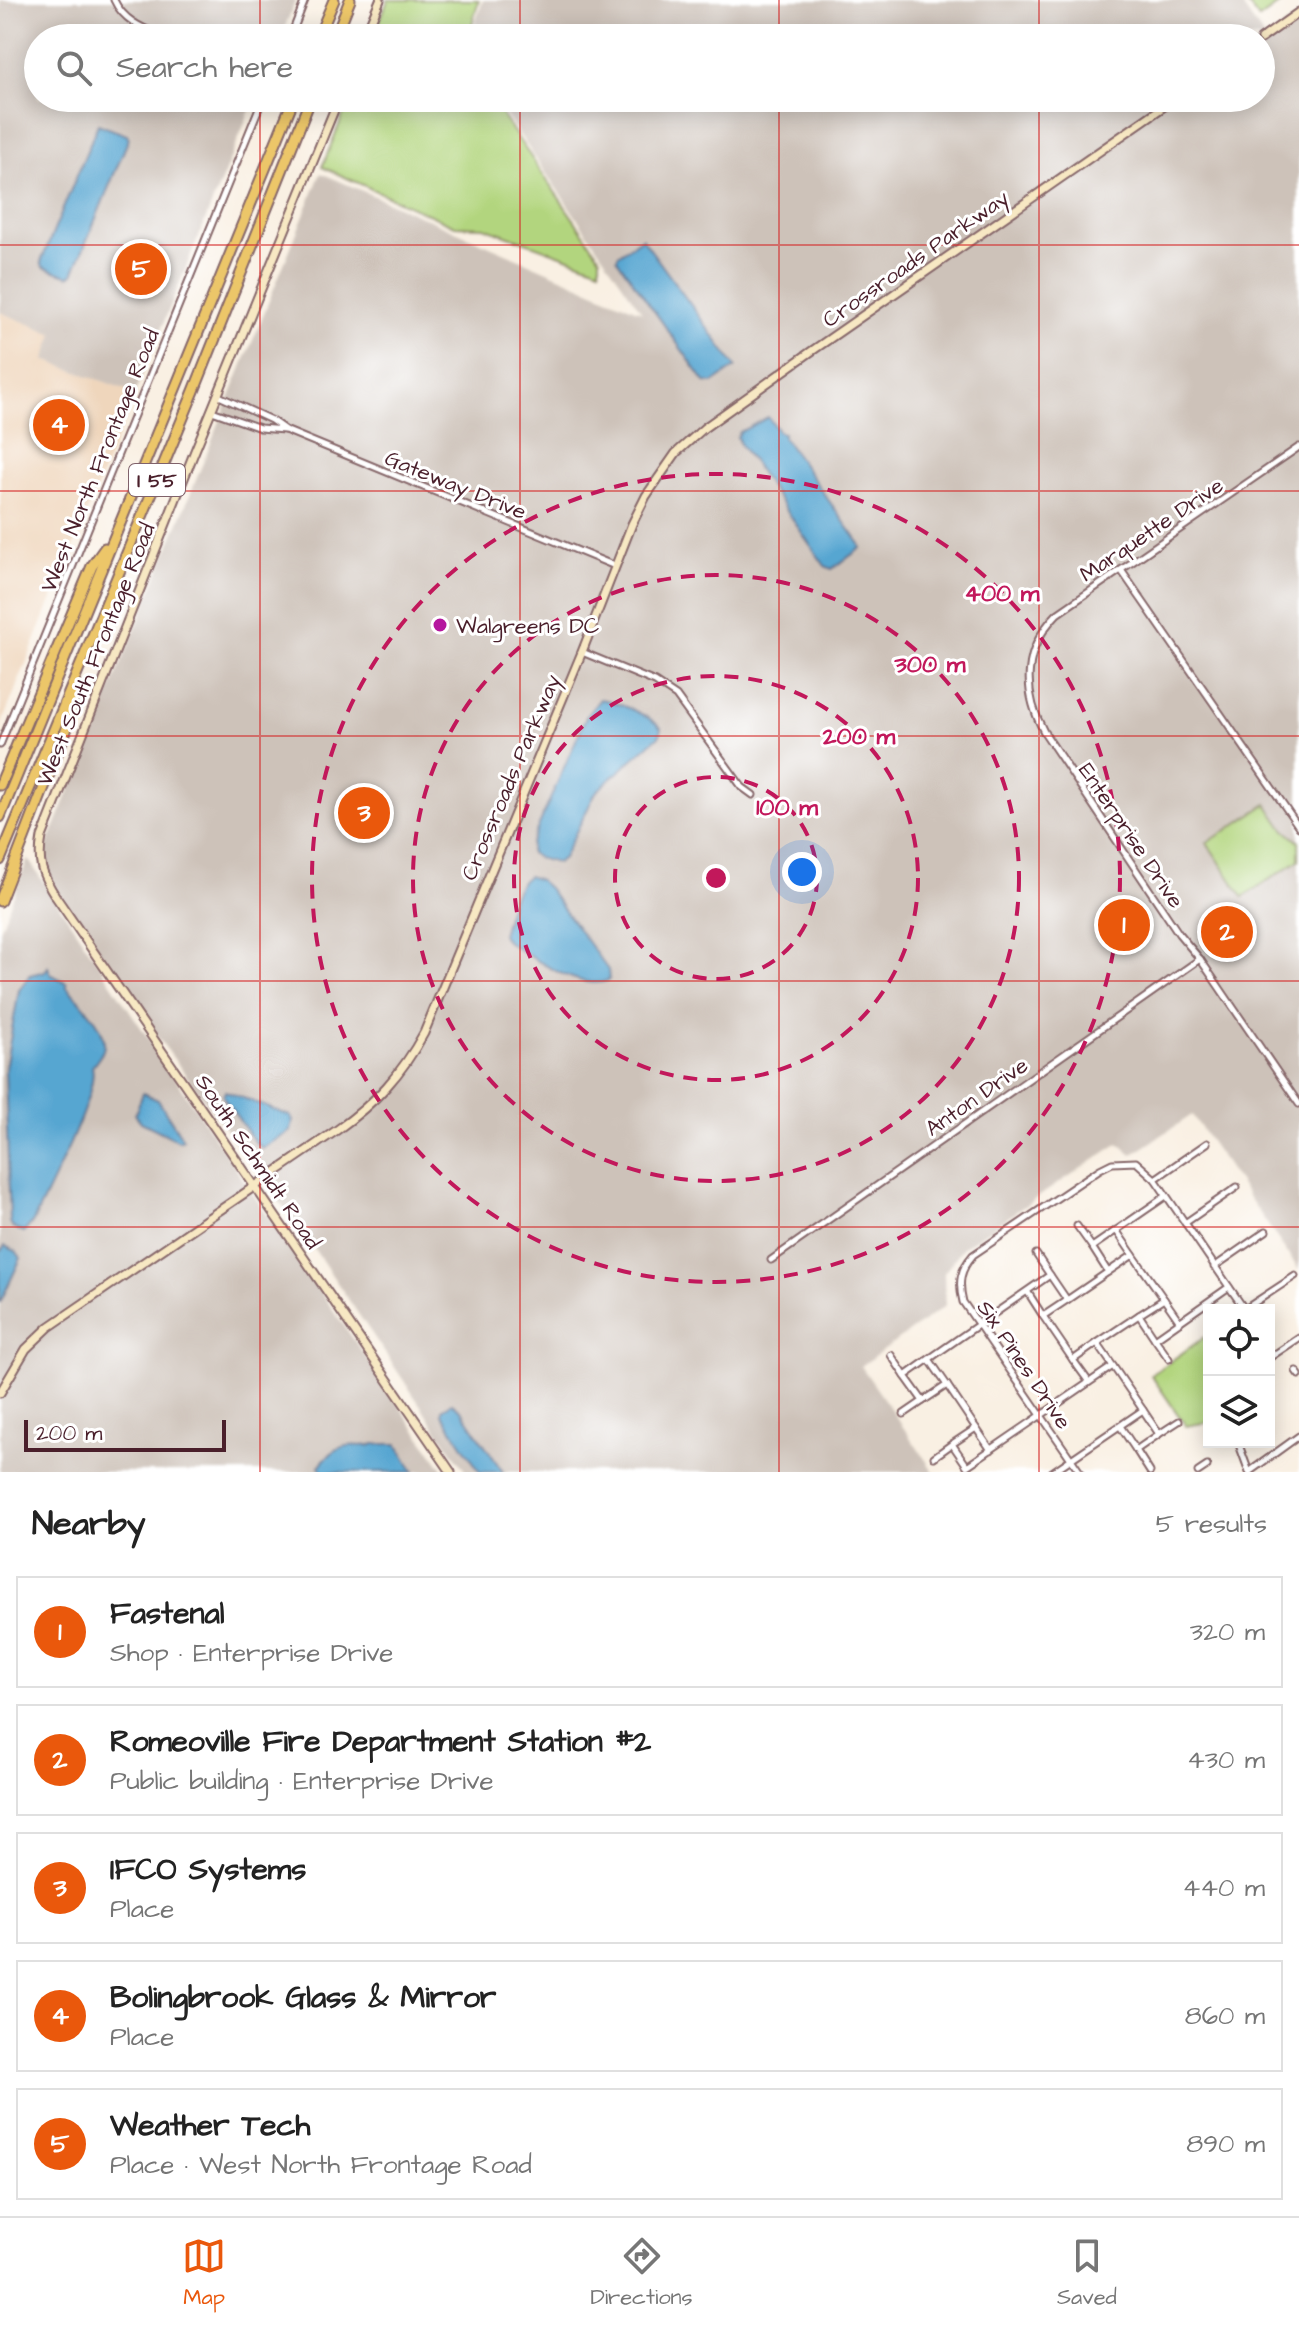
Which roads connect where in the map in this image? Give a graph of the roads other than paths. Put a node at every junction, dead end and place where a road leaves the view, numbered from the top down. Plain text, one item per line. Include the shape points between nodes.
1 (114, 0) edge
2 (305, 0) edge
3 (334, 0) edge
4 (350, 0) edge
5 (380, 0) edge
6 (1299, 12) edge
7 (135, 24) edge
8 (296, 24) edge
9 (324, 24) edge
10 (341, 24) edge
11 (370, 24) edge
12 (1275, 29) edge
13 (257, 112) edge
14 (288, 112) edge
15 (305, 112) edge
16 (333, 112) edge
17 (1156, 112) edge
18 (219, 396) junction
19 (212, 411) junction
20 (285, 430) junction
21 (1299, 447) edge
22 (114, 536) junction
23 (615, 566) junction
24 (1121, 570) junction
25 (1033, 649) joint
26 (582, 652) junction
27 (79, 667) junction
28 (0, 745) edge
29 (0, 785) edge
30 (753, 795) dead end
31 (0, 817) edge
32 (1299, 827) edge
33 (0, 860) edge
34 (39, 869) joint
35 (0, 901) edge
36 (1200, 959) junction
37 (1299, 1104) edge
38 (1207, 1143) dead end
39 (1155, 1179) junction
40 (255, 1187) junction
41 (1237, 1187) dead end
42 (1166, 1196) junction
43 (1185, 1223) junction
44 (1077, 1226) dead end
45 (1116, 1230) junction
46 (1266, 1231) dead end
47 (1092, 1247) junction
48 (1036, 1254) dead end
49 (1133, 1255) junction
50 (771, 1260) dead end
51 (1214, 1267) junction
52 (1108, 1272) junction
53 (1050, 1275) junction
54 (1295, 1276) dead end
55 (1229, 1287) junction
56 (1027, 1291) junction
57 (1164, 1299) junction
58 (1067, 1300) junction
59 (1241, 1304) edge
60 (1254, 1304) edge
61 (1139, 1315) junction
62 (1043, 1316) junction
63 (1180, 1322) junction
64 (978, 1324) junction
65 (1299, 1338) edge
66 (1155, 1339) junction
67 (1097, 1343) junction
68 (1275, 1354) edge
69 (891, 1355) dead end
70 (929, 1359) junction
71 (1169, 1359) dead end
72 (1073, 1360) junction
73 (1113, 1366) junction
74 (905, 1376) junction
75 (1089, 1382) junction
76 (947, 1385) junction
77 (0, 1393) edge
78 (923, 1401) junction
79 (1143, 1410) junction
80 (904, 1414) dead end
81 (1040, 1416) junction
82 (1179, 1421) dead end
83 (1120, 1426) junction
84 (976, 1428) junction
85 (1159, 1434) junction
86 (1299, 1436) edge
87 (952, 1444) junction
88 (1240, 1448) edge
89 (991, 1450) junction
90 (1136, 1450) junction
91 (934, 1457) dead end
92 (1071, 1460) junction
93 (1207, 1466) dead end
94 (969, 1469) edge
95 (451, 1472) edge
96 (1052, 1472) edge
97 (1080, 1472) edge
98 (1150, 1472) edge
99 (1198, 1472) edge
100 (1249, 1472) edge

1 - 7 street
2 - 8 street
3 - 9 highway
4 - 10 highway
5 - 11 street
6 - 12 street
13 - 28 street, West North Frontage Road
14 - 22 highway, I 55
15 - 27 highway, I 55
16 - 18 street, West South Frontage Road
17 - 23 street, Crossroads Parkway via 693,437 646,496
18 - 19 street, West South Frontage Road
18 - 20 street, Gateway Drive
19 - 20 street, Gateway Drive via 260,428
19 - 34 street, West South Frontage Road via 42,837
20 - 23 street, Gateway Drive
21 - 24 street, Marquette Drive
22 - 29 highway via 92,566
22 - 31 highway, I 55
23 - 26 street, Crossroads Parkway
24 - 25 street, Marquette Drive via 1057,614
24 - 32 street
25 - 36 street, Enterprise Drive via 1028,691 1036,718
26 - 30 street via 676,696
26 - 40 street, Crossroads Parkway via 411,1058 363,1111
27 - 33 highway, I 55
27 - 35 highway via 67,728
34 - 40 street, South Schmidt Road
36 - 37 street, Enterprise Drive
36 - 50 street, Anton Drive
38 - 39 street
39 - 42 street
39 - 64 street, Six Pines Drive via 1136,1162 1112,1163 973,1255 964,1266 960,1288
40 - 77 street, Crossroads Parkway via 49,1327 26,1349
40 - 95 street, South Schmidt Road
41 - 43 street
42 - 43 street
42 - 45 street
43 - 51 street
44 - 47 street
45 - 47 street
45 - 49 street
46 - 51 street
47 - 52 street
48 - 53 street
49 - 52 street
49 - 57 street
51 - 55 street
52 - 58 street
53 - 56 street
53 - 58 street
54 - 60 street
55 - 59 street
55 - 63 street
56 - 62 street
56 - 64 street
57 - 61 street
57 - 63 street
58 - 62 street
61 - 66 street
61 - 67 street
62 - 72 street
63 - 66 street
64 - 70 street
64 - 81 street, Six Pines Drive
65 - 68 street
66 - 71 street
67 - 72 street
67 - 73 street
69 - 74 street
70 - 74 street
70 - 76 street
72 - 75 street
73 - 75 street
73 - 79 street
74 - 78 street
75 - 81 street
76 - 78 street
76 - 84 street
78 - 80 street
79 - 83 street
79 - 85 street
81 - 89 street
81 - 92 street, Six Pines Drive
82 - 85 street
83 - 90 street
83 - 92 street
84 - 87 street
84 - 89 street
85 - 90 street
86 - 100 street
87 - 91 street
87 - 94 street
88 - 100 street
89 - 94 street
90 - 98 street
92 - 96 street
92 - 97 street, Six Pines Drive
93 - 99 street

